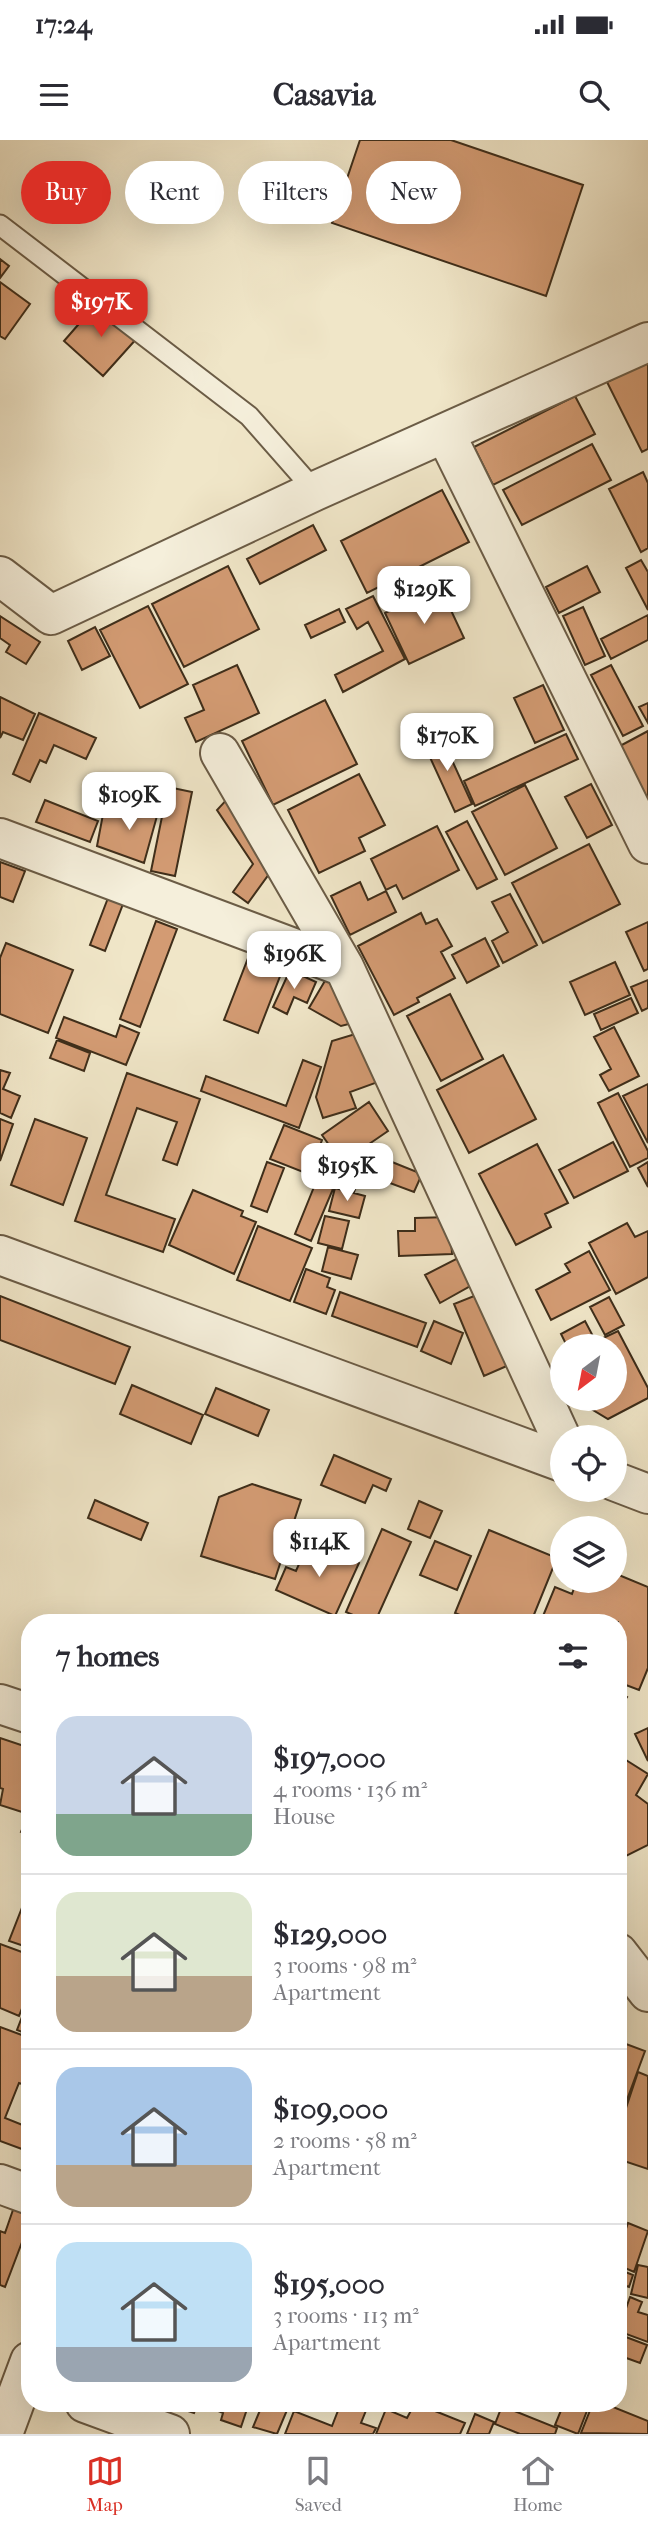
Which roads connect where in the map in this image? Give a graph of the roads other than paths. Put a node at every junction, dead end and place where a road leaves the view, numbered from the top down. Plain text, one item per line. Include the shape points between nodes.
1 (0, 225) edge
2 (648, 342) edge
3 (444, 433) junction
4 (315, 492) junction
5 (0, 576) edge
6 (220, 753) dead end
7 (0, 838) edge
8 (648, 844) edge
9 (344, 967) junction
10 (0, 1255) edge
11 (555, 1425) edge
12 (550, 1458) edge
13 (627, 1486) edge
14 (648, 1494) edge
15 (0, 1704) edge
16 (21, 1711) edge
17 (629, 1950) edge
18 (648, 1992) edge
19 (0, 2184) edge
20 (21, 2192) edge
21 (21, 2390) edge
22 (110, 2412) edge
23 (3, 2434) edge
24 (170, 2434) edge

1 - 4 lane via 249,416
2 - 3 street
3 - 4 street
3 - 8 street
4 - 5 street via 51,615
6 - 9 street
7 - 9 street
9 - 11 street
10 - 12 street
13 - 14 street
15 - 16 street
17 - 18 street
19 - 20 street
21 - 23 street
22 - 24 street

